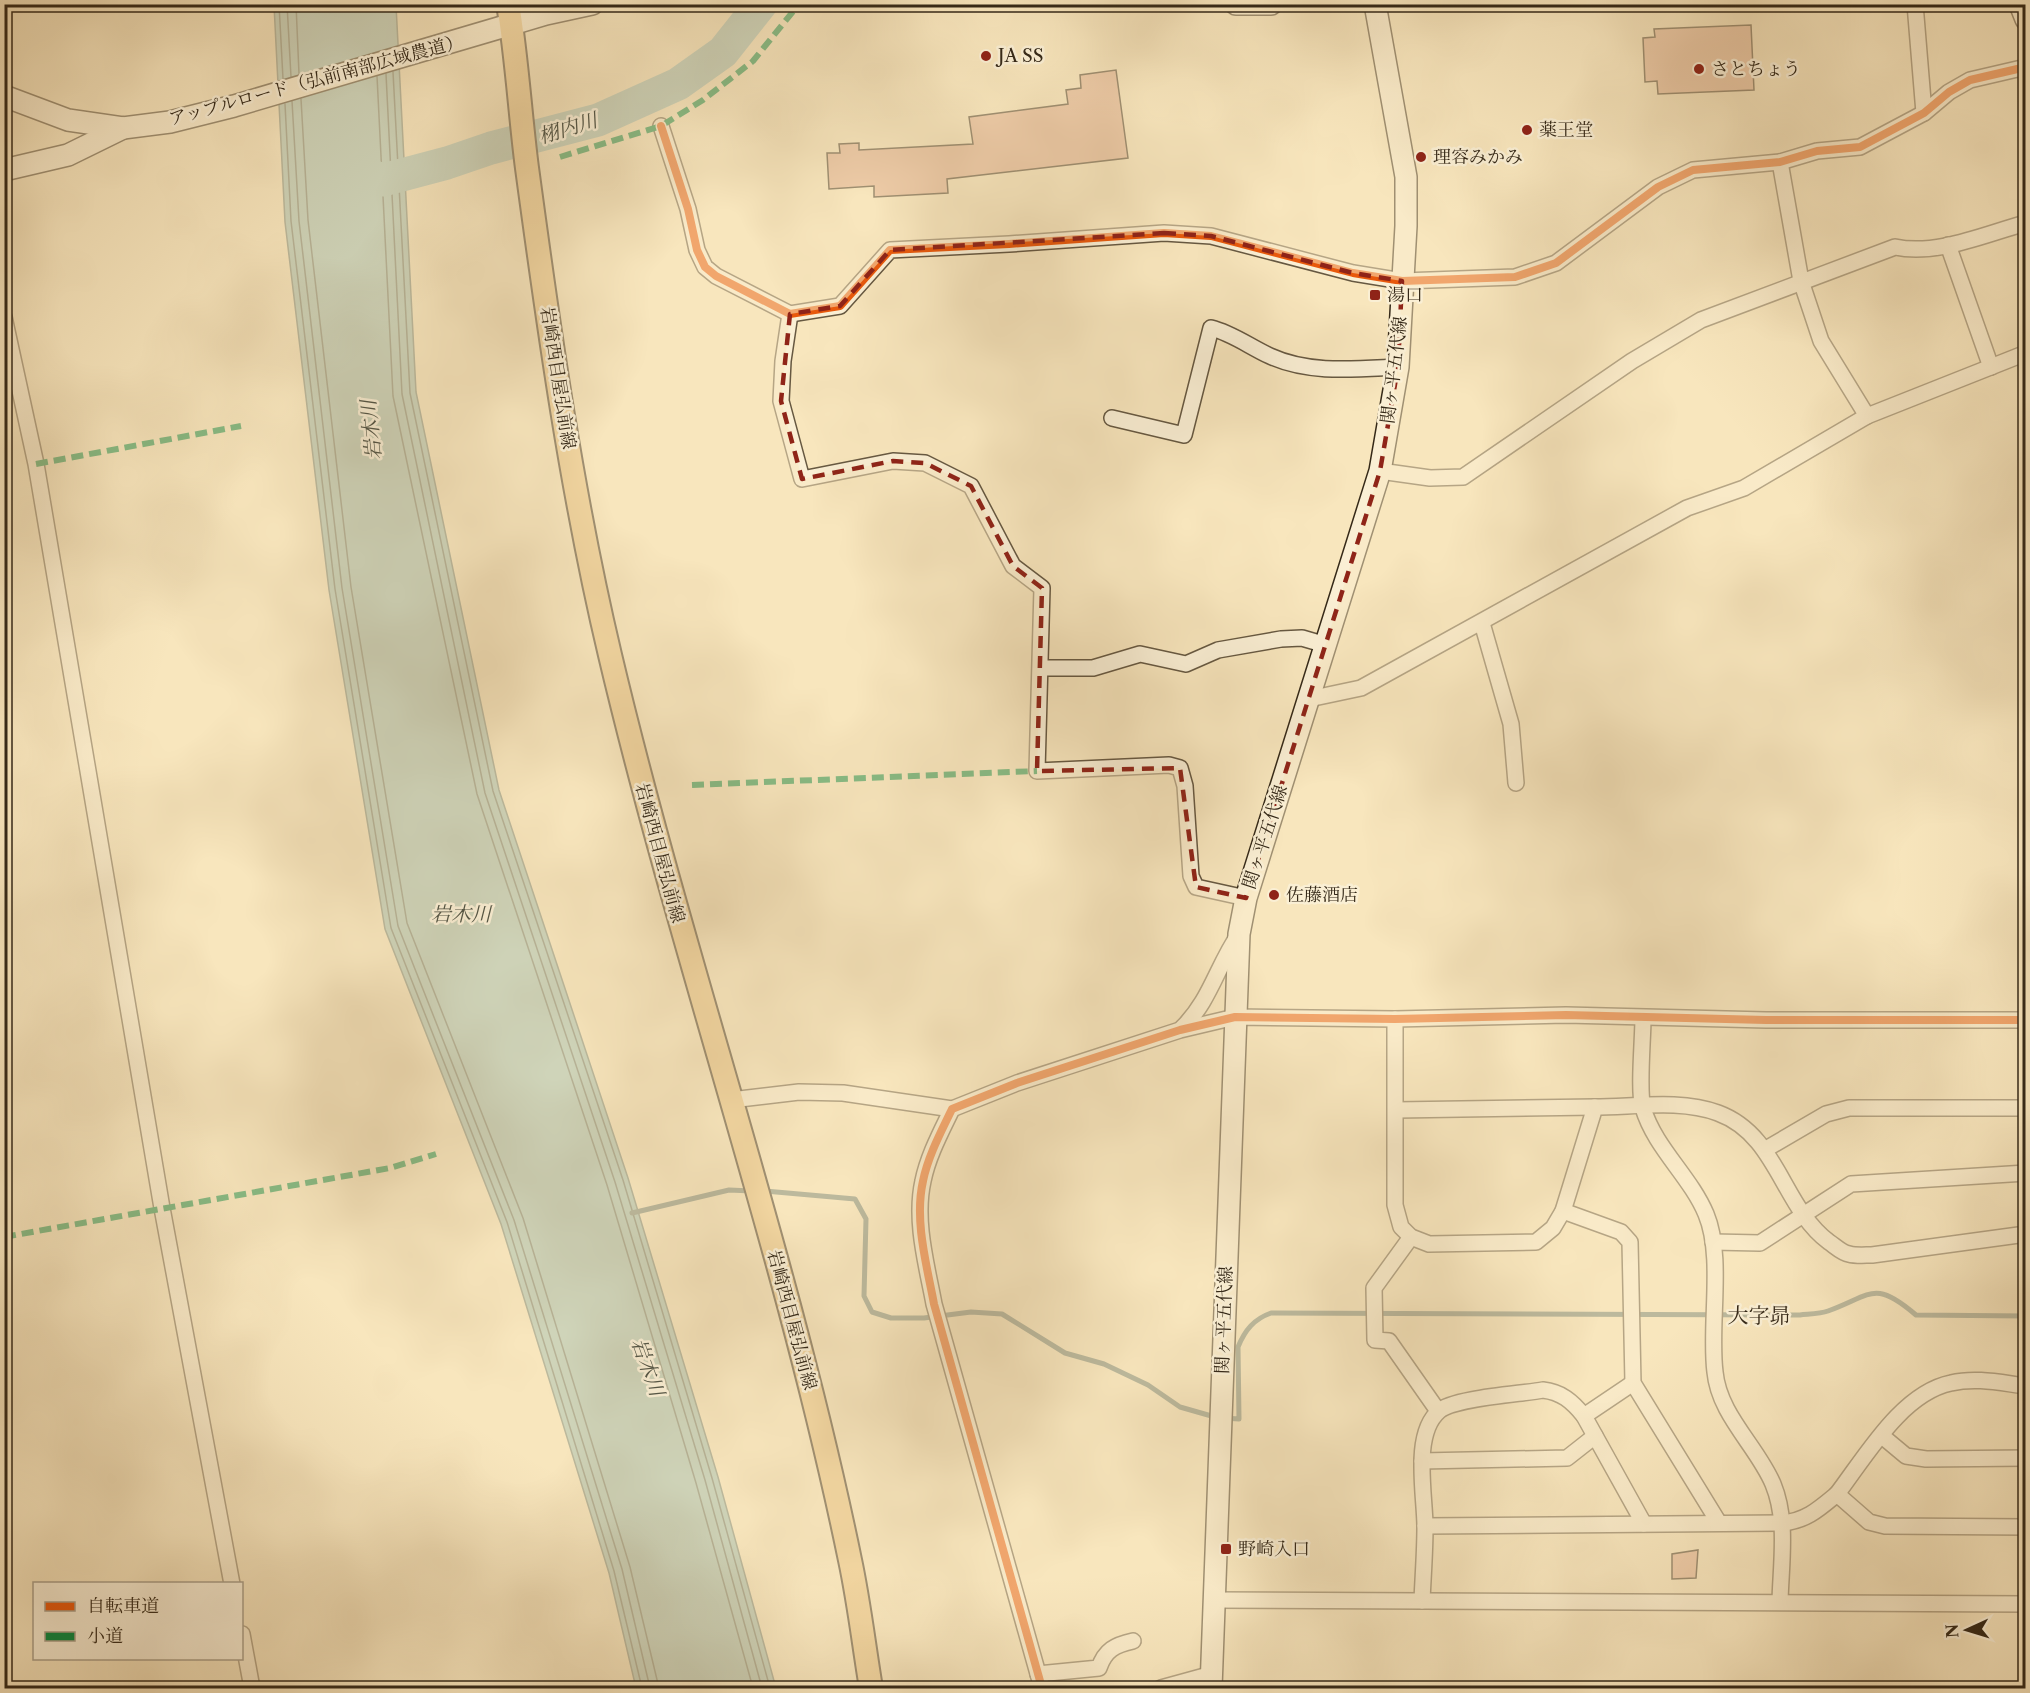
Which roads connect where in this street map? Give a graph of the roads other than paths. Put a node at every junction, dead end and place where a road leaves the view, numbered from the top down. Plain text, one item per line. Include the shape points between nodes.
1 (592, 4) edge
2 (1236, 4) edge
3 (1270, 4) edge
4 (1375, 4) edge
5 (1915, 4) edge
6 (2020, 4) edge
7 (510, 15) edge
8 (2025, 18) edge
9 (2025, 67) edge
10 (4, 96) edge
11 (1924, 113) junction
12 (661, 126) dead end
13 (123, 128) junction
14 (1780, 162) junction
15 (4, 170) edge
16 (2025, 223) edge
17 (1948, 245) junction
18 (1402, 281) junction
19 (1801, 281) junction
20 (790, 314) junction
21 (4, 317) edge
22 (2025, 352) edge
23 (1398, 367) junction
24 (1991, 367) junction
25 (1867, 416) junction
26 (1112, 418) dead end
27 (1380, 471) junction
28 (1482, 623) junction
29 (1326, 645) junction
30 (1042, 668) junction
31 (1309, 699) junction
32 (1515, 783) dead end
33 (1246, 898) junction
34 (1239, 934) junction
35 (1235, 1017) junction
36 (1643, 1018) junction
37 (1395, 1019) junction
38 (2025, 1020) edge
39 (1180, 1030) junction
40 (731, 1100) junction
41 (1642, 1106) junction
42 (1595, 1107) junction
43 (952, 1108) junction
44 (2025, 1108) edge
45 (1397, 1110) junction
46 (1766, 1149) junction
47 (2025, 1173) edge
48 (1563, 1210) junction
49 (1803, 1218) junction
50 (2025, 1234) edge
51 (1411, 1237) junction
52 (1713, 1242) junction
53 (1633, 1383) junction
54 (2025, 1386) edge
55 (1438, 1411) junction
56 (1584, 1416) junction
57 (1595, 1436) junction
58 (1882, 1436) junction
59 (2025, 1458) edge
60 (1422, 1461) junction
61 (1837, 1494) junction
62 (1719, 1522) junction
63 (1782, 1523) junction
64 (1644, 1524) junction
65 (1425, 1526) junction
66 (2025, 1527) edge
67 (232, 1582) edge
68 (1214, 1600) junction
69 (1422, 1601) junction
70 (1780, 1601) junction
71 (2025, 1604) edge
72 (243, 1640) edge
73 (1133, 1641) dead end
74 (1040, 1681) edge
75 (1211, 1681) edge
76 (252, 1689) edge
77 (871, 1689) edge
78 (1161, 1689) edge

1 - 7 main road, アップルロード（弘前南部広域農道） via 546,14
2 - 3 main road
4 - 18 main road, 関ヶ平五代線 via 1406,177
5 - 11 street
6 - 8 main road
7 - 13 main road, アップルロード（弘前南部広域農道） via 476,36 234,106 170,122
7 - 40 main road, 岩崎西目屋弘前線 via 527,166 576,487 607,641 676,913
9 - 11 street via 1970,80
10 - 13 main road, アップルロード（弘前南部広域農道） via 68,120
11 - 14 street via 1860,147 1817,151
12 - 20 street via 705,267
13 - 15 main road via 68,154
14 - 18 street via 1693,170 1659,187 1556,263 1515,277
14 - 19 street
16 - 17 street
17 - 19 street via 1913,251 1895,247
17 - 24 street
18 - 20 street via 1353,273 1211,236 1164,232 890,250 840,306
18 - 23 main road, 関ヶ平五代線
19 - 25 street via 1821,341
19 - 27 street via 1701,320 1463,477 1430,478
20 - 30 street via 781,400 802,479 893,461 925,464 971,486 1013,566 1042,588
21 - 67 street via 36,464 160,1196
22 - 24 street
23 - 26 street via 1303,367 1211,328 1184,435
23 - 27 main road, 関ヶ平五代線
24 - 25 street
25 - 28 street via 1744,488 1687,508
27 - 29 main road, 関ヶ平五代線
28 - 31 street via 1361,688
28 - 32 street via 1511,724
29 - 30 street via 1302,638 1281,639 1218,650 1186,664 1140,654 1093,668
29 - 31 main road, 関ヶ平五代線
30 - 33 street via 1037,771 1169,765 1180,768 1185,786 1191,876 1196,887
31 - 33 main road, 関ヶ平五代線
33 - 34 main road, 関ヶ平五代線
34 - 35 main road, 関ヶ平五代線
34 - 39 street via 1198,1012
35 - 37 street
35 - 39 street
35 - 68 main road, 関ヶ平五代線
36 - 37 street via 1566,1014
36 - 38 street
36 - 41 street
37 - 45 street
39 - 43 street
40 - 43 street via 799,1092 843,1093
40 - 77 main road, 岩崎西目屋弘前線 via 812,1395 851,1563
41 - 42 street
41 - 46 street via 1699,1107 1720,1113
41 - 52 street via 1653,1132 1706,1214
42 - 45 street
42 - 48 street
43 - 74 street via 922,1182 920,1219 934,1304
44 - 46 street via 1849,1108 1826,1114
45 - 51 street via 1395,1205 1401,1227
46 - 49 street
47 - 49 street via 1851,1184
48 - 51 street via 1553,1228 1536,1242 1429,1244
48 - 53 street via 1621,1232 1630,1242
49 - 50 street via 1819,1235 1848,1254 1872,1255
49 - 52 street via 1760,1243
51 - 55 street via 1374,1288 1375,1340 1389,1341
52 - 63 street via 1714,1373 1720,1397 1773,1483
53 - 56 street
53 - 62 street
54 - 58 street via 1974,1380 1931,1389 1911,1403
55 - 56 street via 1452,1404 1543,1390 1556,1391 1574,1403
55 - 60 street via 1426,1434
56 - 57 street
57 - 60 street via 1567,1458
57 - 64 street
58 - 59 street via 1906,1456
58 - 61 street
60 - 65 street
61 - 63 street via 1811,1516
61 - 66 street via 1869,1522 1886,1526
62 - 63 street
62 - 64 street
63 - 70 street
64 - 65 street
65 - 69 street
68 - 69 street
68 - 75 main road, 関ヶ平五代線
69 - 70 street
70 - 71 street
72 - 76 street
73 - 74 street via 1115,1645 1103,1656 1099,1668
75 - 78 street

